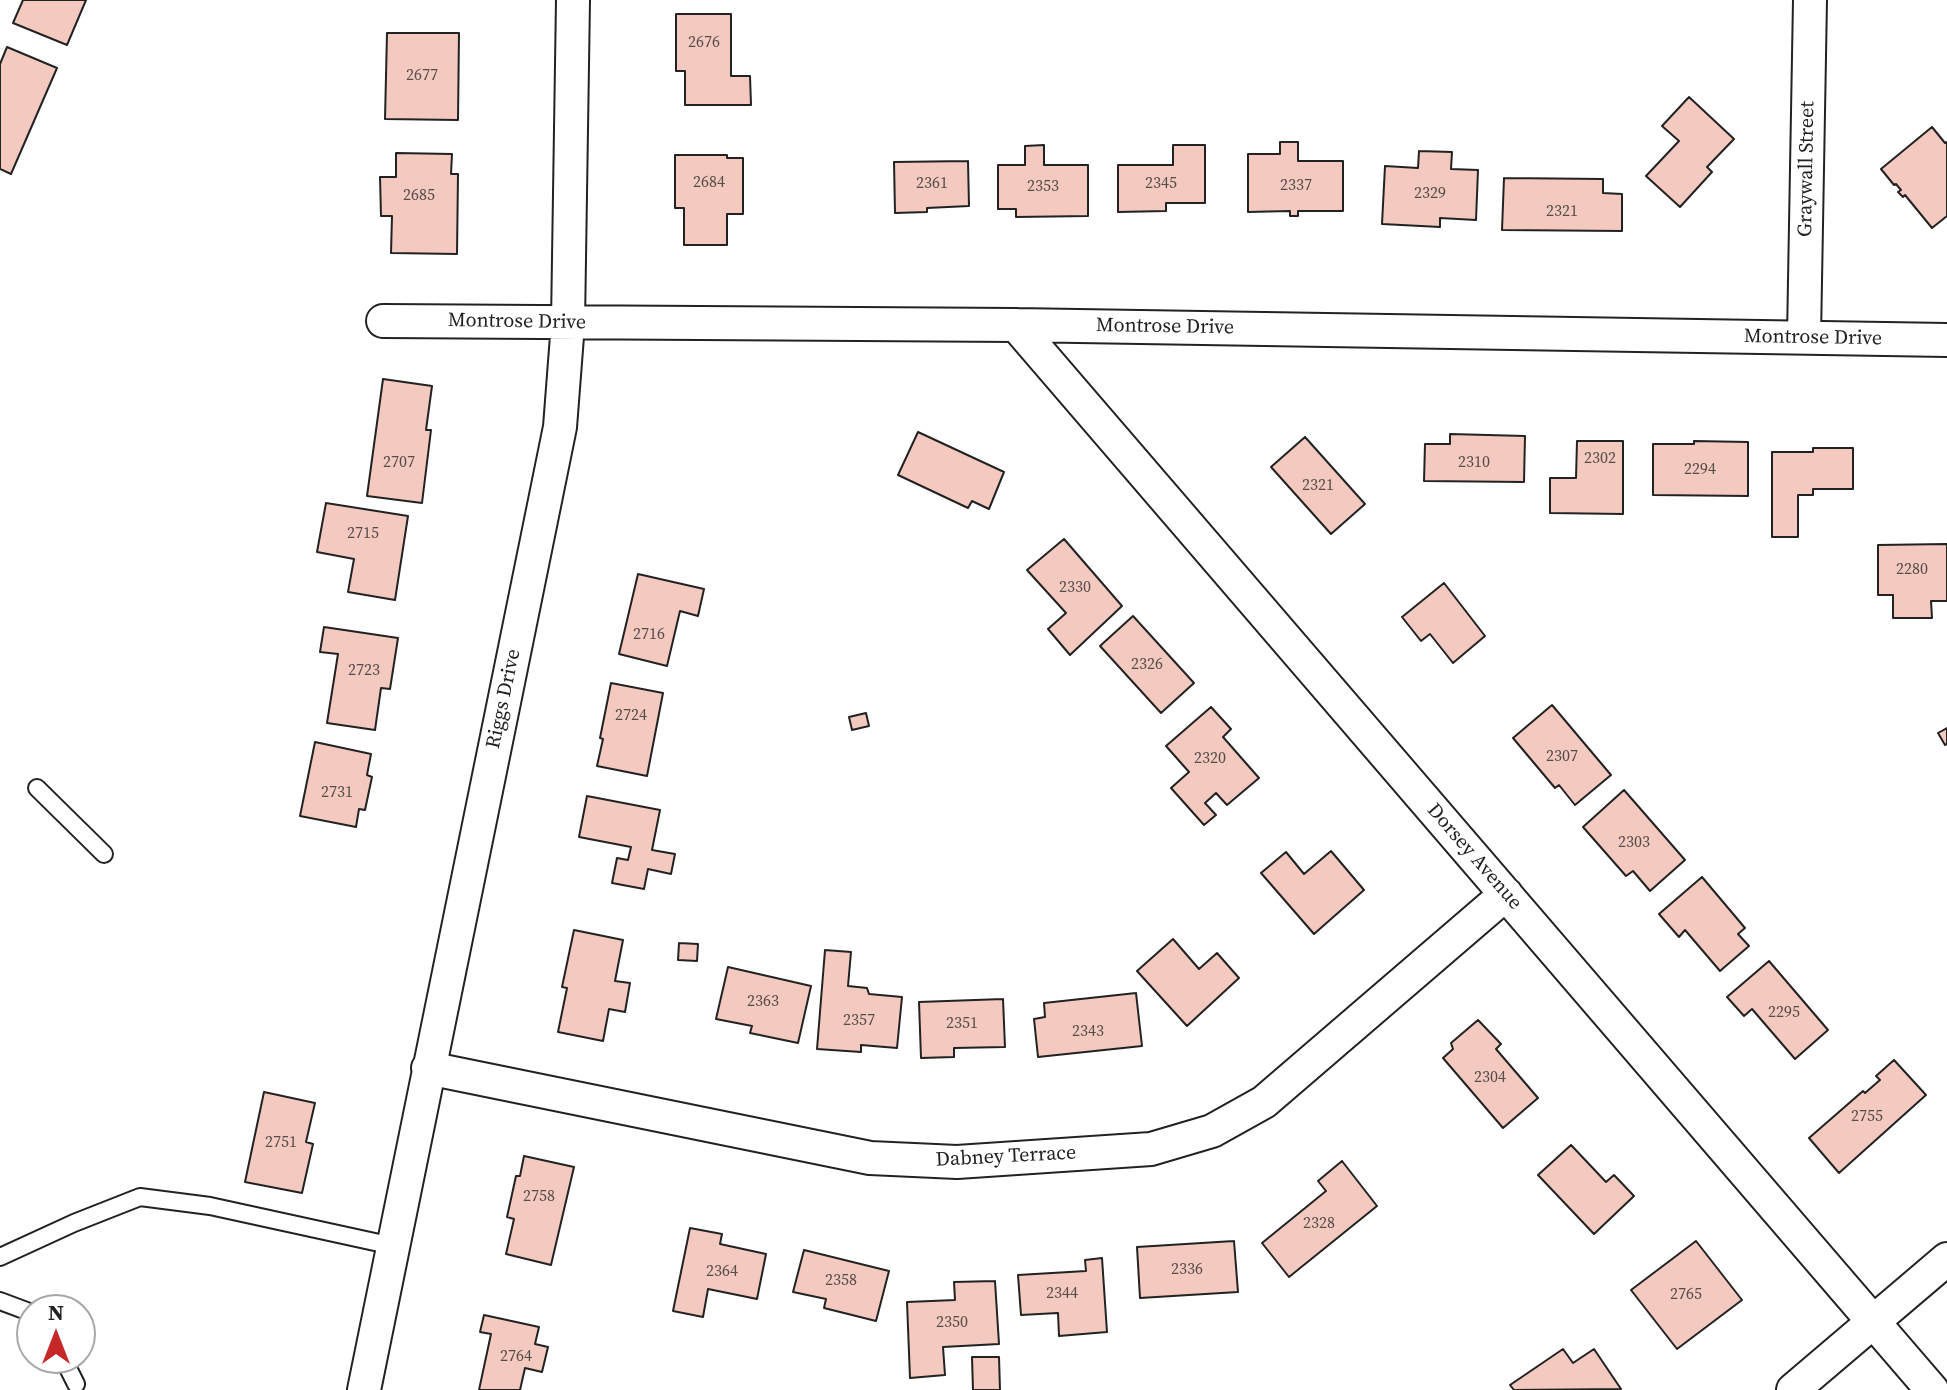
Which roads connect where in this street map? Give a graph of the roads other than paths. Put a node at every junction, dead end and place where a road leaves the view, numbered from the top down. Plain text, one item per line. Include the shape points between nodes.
1 (573, 0) edge
2 (1810, 0) edge
3 (383, 321) dead end
4 (568, 323) junction
5 (1016, 325) junction
6 (1804, 337) junction
7 (1947, 340) edge
8 (37, 788) dead end
9 (104, 854) dead end
10 (1506, 894) junction
11 (428, 1068) junction
12 (393, 1246) junction
13 (0, 1257) edge
14 (1947, 1259) edge
15 (1874, 1322) junction
16 (71, 1374) edge
17 (76, 1384) dead end
18 (364, 1390) edge
19 (1793, 1390) edge
20 (1932, 1390) edge

1 - 4 street, Riggs Drive
2 - 6 street, Graywall Street
3 - 4 street, Montrose Drive
4 - 5 street, Montrose Drive
4 - 11 street, Riggs Drive via 560,427
5 - 6 street, Montrose Drive
5 - 10 street, Dorsey Avenue
6 - 7 street, Montrose Drive
8 - 9 lane
10 - 11 street, Dabney Terrace via 1264,1102 1212,1131 1151,1149 957,1162 870,1158
10 - 15 street, Dorsey Avenue
11 - 12 street, Riggs Drive
12 - 13 lane via 210,1206 140,1197
12 - 18 street, Riggs Drive
14 - 15 street
15 - 19 street
15 - 20 street, Dorsey Avenue
16 - 17 lane

